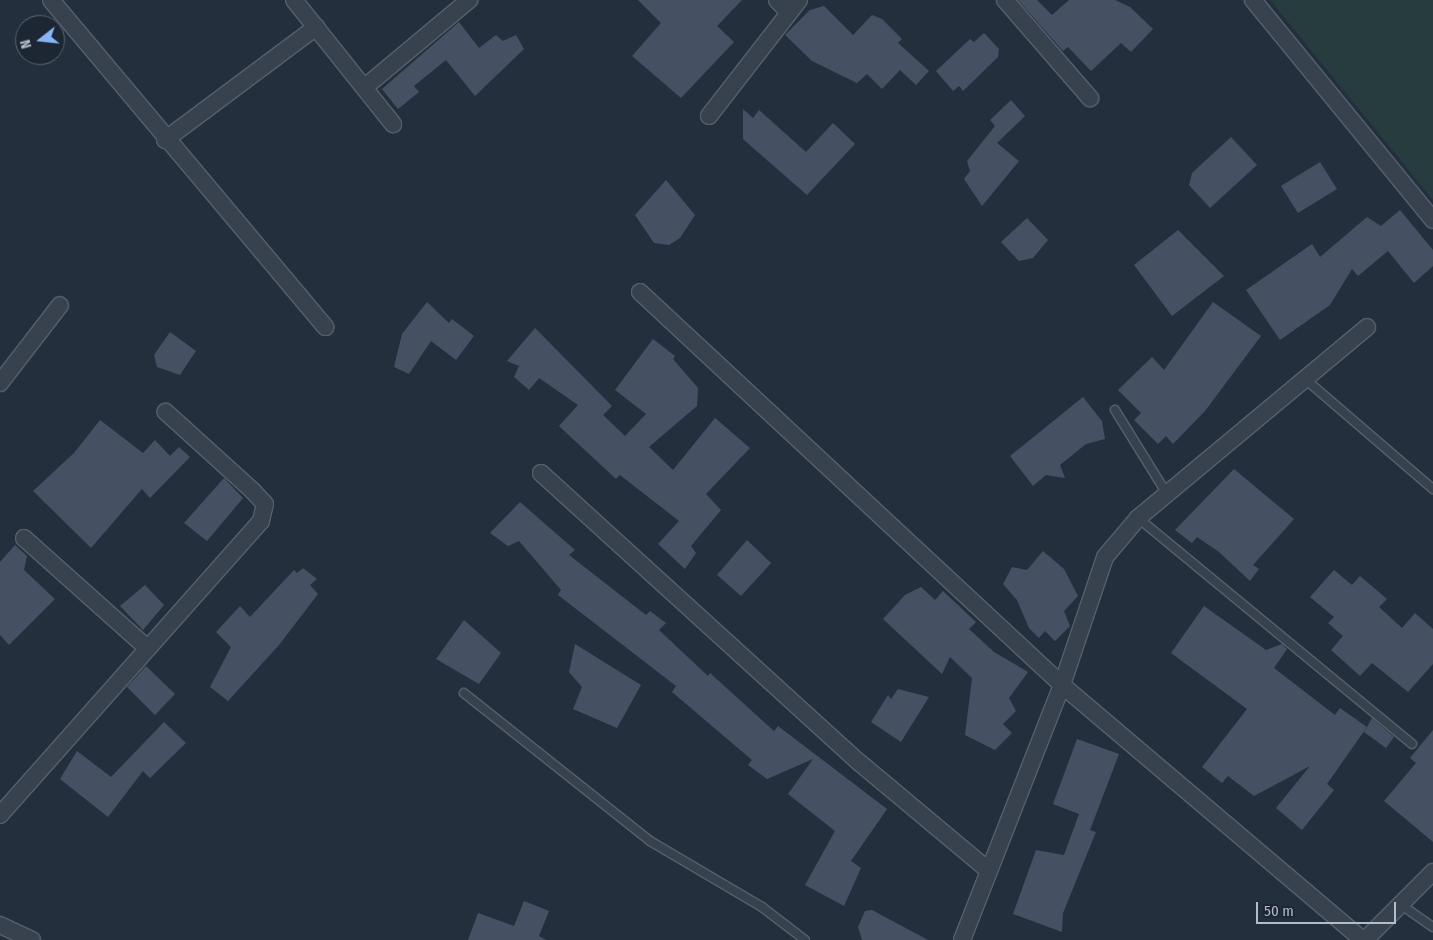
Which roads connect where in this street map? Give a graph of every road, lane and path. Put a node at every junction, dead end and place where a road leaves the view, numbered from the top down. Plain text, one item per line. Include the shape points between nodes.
1 (51, 0) edge
2 (294, 0) edge
3 (469, 0) edge
4 (777, 0) edge
5 (1005, 0) edge
6 (1253, 0) edge
7 (794, 6) edge
8 (316, 27) junction
9 (365, 87) junction
10 (1090, 98) dead end
11 (708, 116) dead end
12 (393, 124) dead end
13 (165, 140) junction
14 (1433, 220) edge
15 (640, 292) dead end
16 (60, 306) dead end
17 (325, 327) dead end
18 (1367, 327) dead end
19 (1304, 379) junction
20 (0, 383) edge
21 (1115, 410) dead end
22 (166, 412) dead end
23 (542, 473) dead end
24 (1433, 489) edge
25 (1167, 494) junction
26 (1138, 518) junction
27 (24, 538) dead end
28 (146, 647) junction
29 (1062, 685) junction
30 (464, 693) dead end
31 (1412, 744) dead end
32 (0, 815) edge
33 (988, 870) junction
34 (1433, 872) edge
35 (1400, 904) junction
36 (0, 925) edge
37 (1433, 927) edge
38 (32, 940) edge
39 (805, 940) edge
40 (962, 940) edge
41 (1364, 940) edge

1 - 13 street
2 - 8 street
3 - 9 street
4 - 7 street
5 - 10 street
6 - 14 street
7 - 11 street
8 - 9 street
8 - 13 street
9 - 12 street
13 - 17 street
15 - 29 street
16 - 20 street
18 - 19 street
19 - 24 lane
19 - 25 street
21 - 25 lane
22 - 28 street via 265,504 261,521
23 - 33 street via 860,763
25 - 26 street
26 - 29 street via 1106,557
26 - 31 lane via 1315,659
27 - 28 street
28 - 32 street
29 - 33 street
29 - 41 street
30 - 39 lane via 650,841 762,908
33 - 40 street
34 - 35 street
35 - 37 lane
35 - 41 street
36 - 38 street

